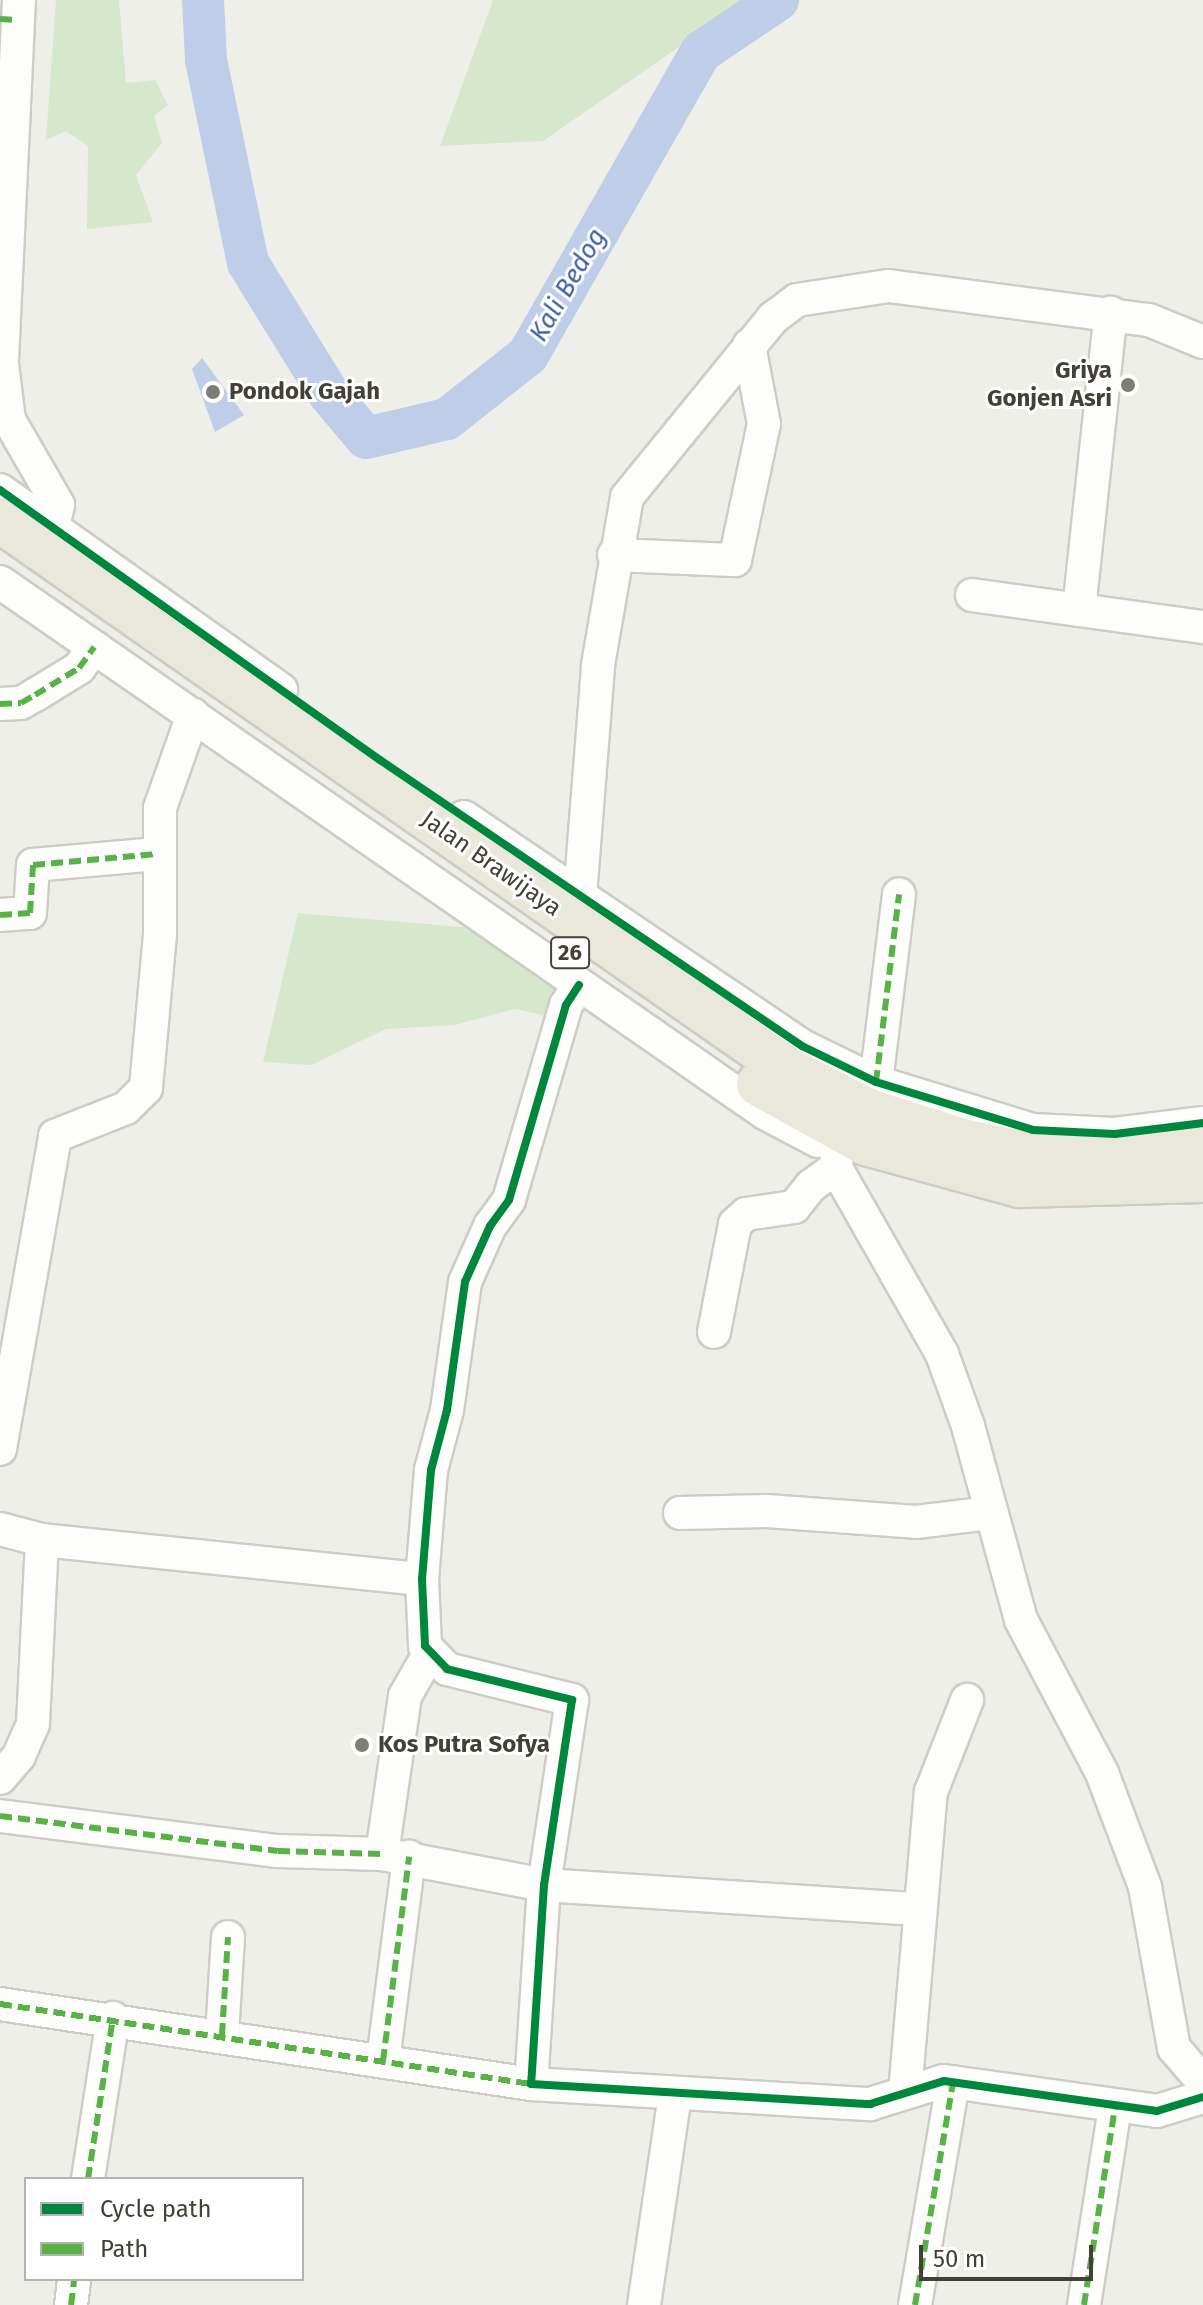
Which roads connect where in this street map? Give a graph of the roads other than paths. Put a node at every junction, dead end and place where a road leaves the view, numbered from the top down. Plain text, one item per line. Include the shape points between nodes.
1 (12, 13) edge
2 (5, 208) edge
3 (1111, 313) junction
4 (1203, 342) edge
5 (749, 345) junction
6 (0, 490) edge
7 (0, 520) edge
8 (53, 527) junction
9 (0, 555) edge
10 (614, 555) junction
11 (0, 582) edge
12 (972, 595) dead end
13 (1079, 610) junction
14 (1203, 627) edge
15 (94, 647) junction
16 (0, 704) edge
17 (193, 715) junction
18 (157, 854) junction
19 (899, 894) dead end
20 (580, 896) junction
21 (0, 915) edge
22 (579, 985) junction
23 (876, 1082) junction
24 (1203, 1123) edge
25 (1203, 1147) edge
26 (837, 1160) junction
27 (1203, 1180) edge
28 (1203, 1196) edge
29 (714, 1332) dead end
30 (0, 1449) edge
31 (680, 1513) dead end
32 (990, 1513) junction
33 (0, 1529) edge
34 (42, 1540) junction
35 (422, 1579) junction
36 (429, 1654) junction
37 (967, 1700) dead end
38 (0, 1778) edge
39 (0, 1816) edge
40 (395, 1855) junction
41 (544, 1885) junction
42 (920, 1909) junction
43 (228, 1937) dead end
44 (0, 2004) edge
45 (113, 2018) junction
46 (222, 2035) junction
47 (383, 2061) junction
48 (953, 2082) junction
49 (1203, 2082) edge
50 (531, 2084) junction
51 (905, 2093) junction
52 (675, 2095) junction
53 (1203, 2097) edge
54 (1115, 2106) junction
55 (88, 2177) edge
56 (74, 2281) edge
57 (71, 2305) edge
58 (644, 2305) edge
59 (915, 2305) edge
60 (1084, 2305) edge

1 - 2 street
2 - 8 street via 2,364 9,420 58,505
3 - 4 street via 1149,320
3 - 5 street via 889,286 797,300
3 - 13 street
5 - 10 street via 627,497
5 - 10 street via 764,424 735,560
6 - 8 street
7 - 25 highway, Jalan Brawijaya / 26 via 790,1071 871,1112 966,1142 1029,1154 1097,1157
8 - 20 street
9 - 27 highway, Jalan Brawijaya / 26 via 775,1096 818,1120 937,1166 1020,1185
10 - 20 street via 598,665
11 - 15 street
12 - 13 street
13 - 14 street
15 - 16 street via 79,668 35,695 21,703
15 - 17 street
17 - 18 street via 164,788
17 - 22 street
18 - 21 street via 33,865 30,913
18 - 30 street via 160,934 146,1088 126,1108 55,1136
19 - 23 street
20 - 23 street via 802,1046
22 - 26 street
22 - 35 street via 566,1005 509,1200 490,1226 465,1282 447,1410 431,1470
23 - 24 street via 1033,1130 1115,1134
26 - 28 street via 1033,1203
26 - 29 street via 794,1207 746,1214 735,1224
26 - 32 street via 942,1354 968,1426
31 - 32 street via 767,1511 916,1522
32 - 49 street via 1021,1620 1102,1773 1145,1887 1174,2048 1184,2066
33 - 34 street
34 - 35 street
34 - 38 street via 33,1724 19,1756
35 - 36 street
36 - 40 street via 405,1696
36 - 41 street via 447,1669 572,1700
37 - 42 street via 931,1792
39 - 40 street via 278,1851
40 - 41 street
40 - 47 street
41 - 42 street
41 - 50 street
42 - 51 street
43 - 46 street
44 - 45 street
45 - 46 street
45 - 55 street
46 - 47 street
47 - 50 street
48 - 51 street
48 - 54 street
48 - 59 street
50 - 52 street
51 - 52 street via 870,2104
52 - 58 street
53 - 54 street via 1157,2111
54 - 60 street
56 - 57 street

